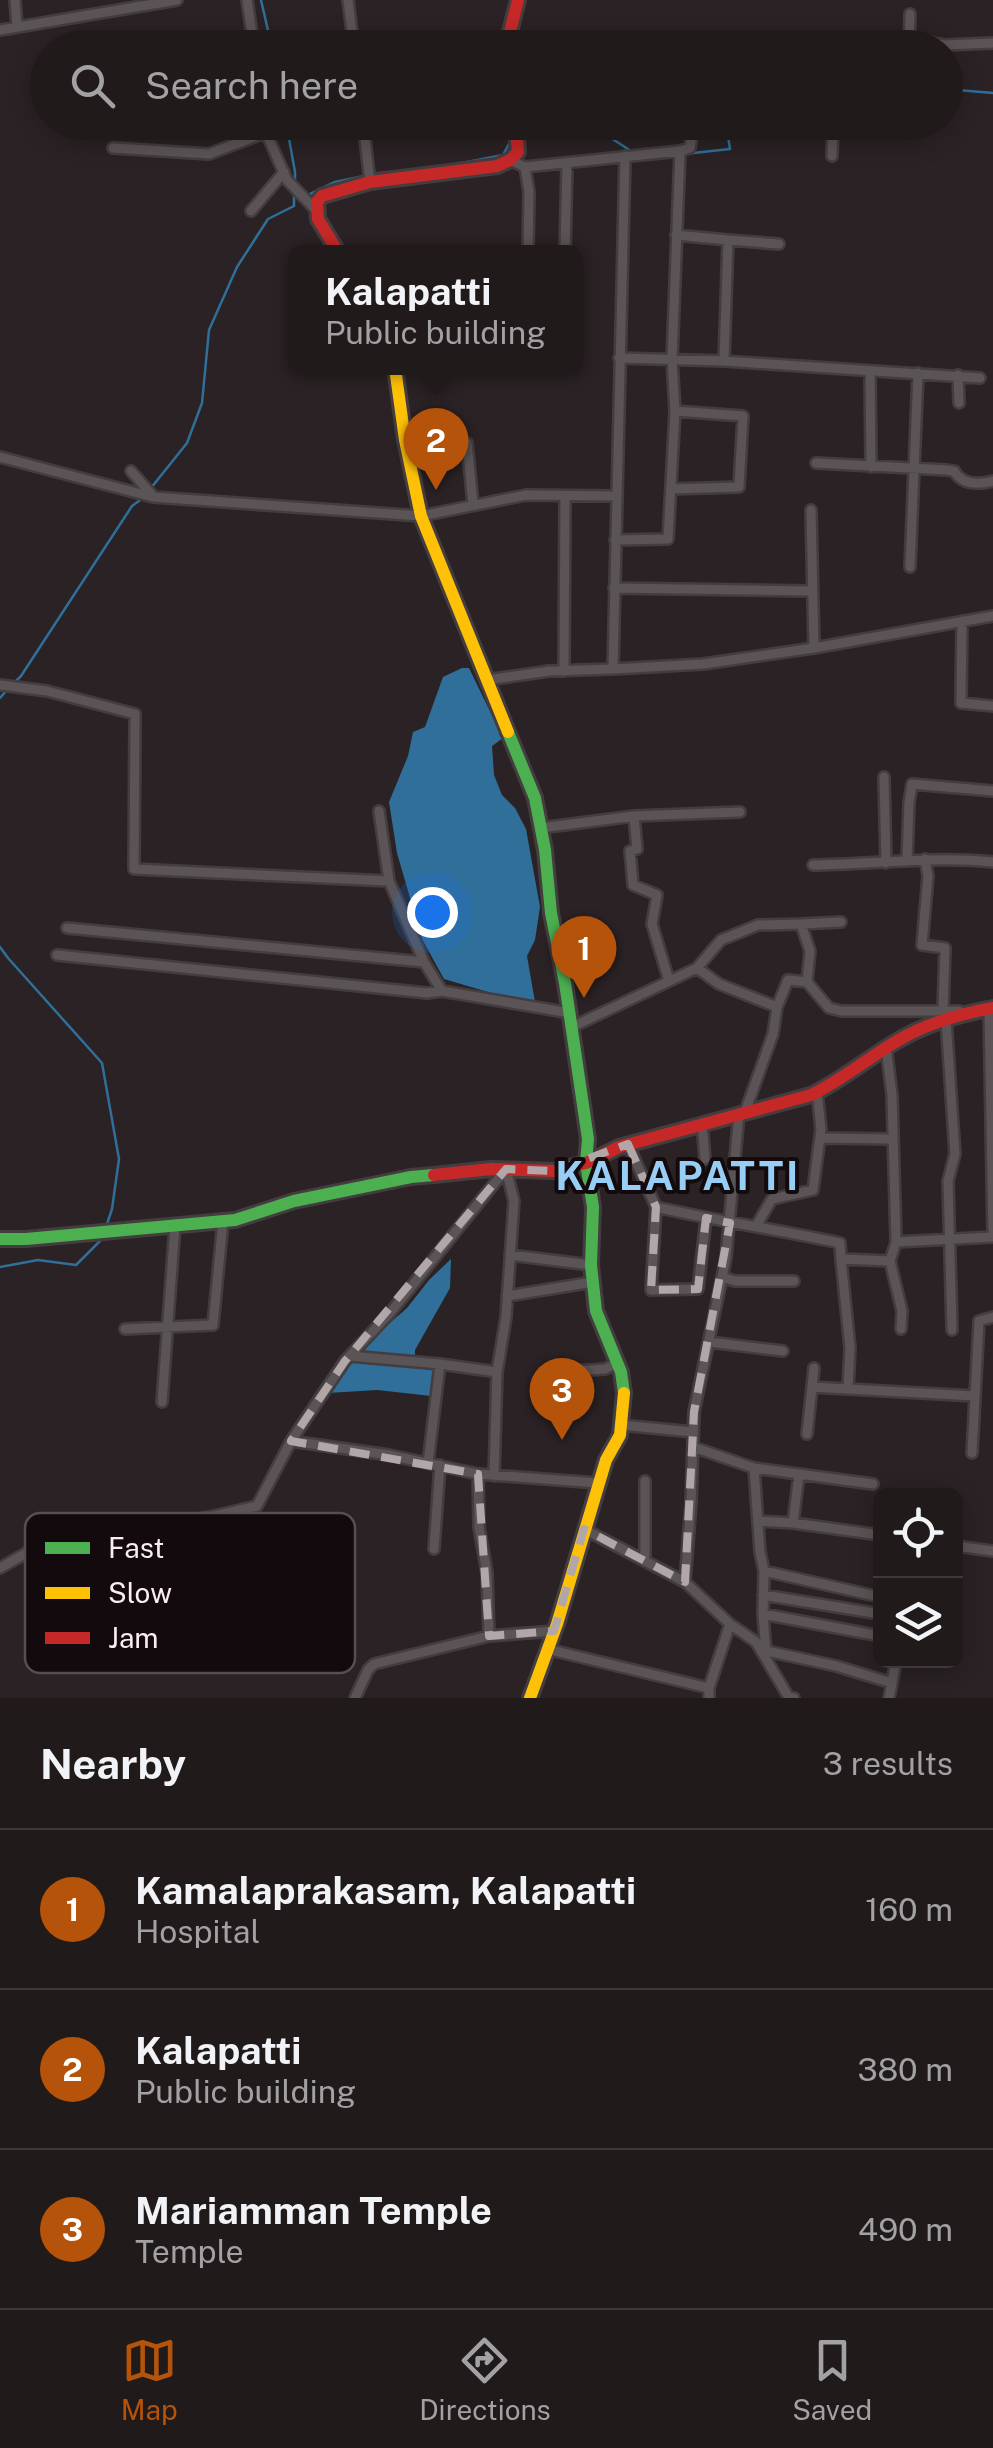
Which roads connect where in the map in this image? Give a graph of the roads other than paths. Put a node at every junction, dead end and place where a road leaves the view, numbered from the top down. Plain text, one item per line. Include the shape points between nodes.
1 (15, 0) edge
2 (177, 0) edge
3 (247, 0) edge
4 (348, 0) edge
5 (518, 0) edge
6 (910, 14) dead end
7 (17, 27) junction
8 (0, 30) edge
9 (251, 30) edge
10 (352, 30) edge
11 (510, 30) edge
12 (910, 30) edge
13 (993, 43) edge
14 (963, 44) edge
15 (239, 140) edge
16 (271, 140) edge
17 (365, 140) edge
18 (517, 140) edge
19 (691, 140) edge
20 (832, 140) edge
21 (113, 148) dead end
22 (680, 154) junction
23 (632, 155) junction
24 (832, 156) dead end
25 (510, 160) junction
26 (567, 163) junction
27 (525, 167) junction
28 (285, 176) junction
29 (370, 177) junction
30 (313, 206) junction
31 (250, 211) dead end
32 (676, 236) junction
33 (728, 240) junction
34 (779, 244) dead end
35 (334, 245) edge
36 (528, 245) edge
37 (565, 245) edge
38 (620, 358) junction
39 (672, 360) junction
40 (724, 361) junction
41 (870, 371) junction
42 (918, 373) junction
43 (396, 375) edge
44 (958, 376) junction
45 (980, 378) dead end
46 (958, 402) dead end
47 (675, 411) junction
48 (405, 440) junction
49 (0, 456) edge
50 (816, 463) dead end
51 (871, 467) junction
52 (916, 467) junction
53 (134, 475) dead end
54 (993, 481) edge
55 (671, 489) junction
56 (153, 496) junction
57 (565, 496) junction
58 (616, 496) junction
59 (474, 504) junction
60 (811, 510) dead end
61 (421, 516) junction
62 (614, 540) junction
63 (910, 567) dead end
64 (614, 588) junction
65 (812, 592) junction
66 (993, 616) edge
67 (962, 621) junction
68 (814, 648) junction
69 (613, 669) junction
70 (564, 671) junction
71 (487, 680) junction
72 (0, 684) edge
73 (993, 706) edge
74 (884, 777) dead end
75 (993, 791) edge
76 (379, 811) dead end
77 (740, 812) dead end
78 (634, 816) junction
79 (540, 828) junction
80 (925, 859) junction
81 (908, 861) junction
82 (993, 862) edge
83 (886, 863) junction
84 (813, 865) dead end
85 (389, 881) junction
86 (841, 922) dead end
87 (801, 924) junction
88 (68, 928) dead end
89 (56, 955) dead end
90 (424, 962) junction
91 (697, 968) junction
92 (669, 981) junction
93 (807, 982) junction
94 (442, 991) junction
95 (777, 1006) junction
96 (991, 1008) edge
97 (945, 1015) junction
98 (571, 1020) junction
99 (886, 1047) junction
100 (816, 1092) junction
101 (742, 1112) junction
102 (702, 1123) junction
103 (820, 1138) junction
104 (892, 1139) junction
105 (628, 1144) junction
106 (704, 1159) dead end
107 (586, 1163) junction
108 (506, 1169) junction
109 (656, 1207) junction
110 (706, 1218) junction
111 (223, 1221) junction
112 (730, 1224) junction
113 (175, 1226) junction
114 (756, 1226) junction
115 (0, 1239) edge
116 (949, 1239) junction
117 (993, 1239) edge
118 (896, 1242) junction
119 (510, 1255) junction
120 (841, 1260) junction
121 (890, 1262) junction
122 (591, 1265) junction
123 (722, 1277) junction
124 (794, 1281) dead end
125 (593, 1282) junction
126 (508, 1296) junction
127 (993, 1317) edge
128 (168, 1328) junction
129 (125, 1329) dead end
130 (901, 1329) dead end
131 (952, 1330) dead end
132 (708, 1342) junction
133 (783, 1351) dead end
134 (350, 1356) junction
135 (618, 1362) junction
136 (440, 1364) junction
137 (814, 1368) dead end
138 (497, 1372) junction
139 (812, 1387) junction
140 (848, 1388) junction
141 (975, 1396) junction
142 (162, 1402) dead end
143 (544, 1404) dead end
144 (621, 1426) junction
145 (693, 1432) junction
146 (807, 1434) dead end
147 (291, 1441) junction
148 (693, 1447) junction
149 (972, 1453) dead end
150 (428, 1463) junction
151 (440, 1465) junction
152 (754, 1468) junction
153 (478, 1474) junction
154 (799, 1474) junction
155 (494, 1476) junction
156 (645, 1481) dead end
157 (598, 1483) junction
158 (873, 1484) dead end
159 (227, 1513) edge
160 (758, 1521) junction
161 (793, 1523) junction
162 (584, 1529) junction
163 (873, 1534) edge
164 (963, 1547) edge
165 (434, 1549) dead end
166 (993, 1551) edge
167 (25, 1554) edge
168 (644, 1560) junction
169 (0, 1568) edge
170 (764, 1571) junction
171 (685, 1582) junction
172 (764, 1595) junction
173 (873, 1595) edge
174 (873, 1613) edge
175 (763, 1614) junction
176 (730, 1624) junction
177 (554, 1632) junction
178 (873, 1635) edge
179 (489, 1636) junction
180 (547, 1650) junction
181 (765, 1654) junction
182 (895, 1668) edge
183 (892, 1683) junction
184 (709, 1693) edge
185 (355, 1698) edge
186 (530, 1698) edge
187 (794, 1698) edge
188 (890, 1698) edge

1 - 7 street
2 - 7 street
3 - 9 street
4 - 10 street
5 - 11 main road
6 - 12 street
7 - 8 street
13 - 14 street
15 - 21 street via 209,154
16 - 28 street
17 - 29 street
18 - 25 main road
19 - 22 street
20 - 24 street
22 - 23 street
22 - 32 street
23 - 26 street
23 - 38 street
25 - 27 street
25 - 29 main road
26 - 27 street
26 - 37 street
27 - 36 street
28 - 30 street
28 - 31 street
29 - 30 main road
30 - 35 main road
32 - 33 street
32 - 39 street
33 - 34 street
33 - 40 street
38 - 39 street
38 - 58 street
39 - 40 street
39 - 47 street
40 - 41 street
41 - 42 street
41 - 51 street
42 - 44 street
42 - 52 street
43 - 48 main road
44 - 45 street
44 - 46 street
47 - 55 street
47 - 55 street via 742,416 739,487
48 - 59 street via 468,443
48 - 61 main road
49 - 56 street
50 - 51 street
51 - 52 street
52 - 54 street
52 - 63 street
53 - 56 street
55 - 62 street via 668,539
56 - 61 street
57 - 58 street
57 - 59 street
57 - 70 street
58 - 62 street
59 - 61 street
60 - 65 street
61 - 71 main road
62 - 64 street
64 - 65 street
64 - 69 street
65 - 68 street
66 - 67 street
67 - 68 street
67 - 73 street via 960,703
68 - 69 street
69 - 70 street
70 - 71 street
71 - 79 main road
72 - 85 street via 135,714 134,869
74 - 83 street
75 - 81 street via 912,784
76 - 85 street
77 - 78 street
78 - 79 street
78 - 92 street via 633,885 657,896 652,924
79 - 98 main road
80 - 81 street
80 - 82 street
80 - 97 street via 922,944 945,948
81 - 83 street
83 - 84 street
85 - 90 street
86 - 87 street
87 - 91 street via 758,925 721,940
87 - 93 street via 810,950
88 - 90 street
89 - 94 street
90 - 94 street
91 - 92 street
91 - 95 street via 719,984
92 - 98 street
93 - 95 street via 788,980
93 - 97 street via 829,1008 841,1011
94 - 98 street
95 - 101 street via 774,1034
96 - 97 main road
96 - 117 street
97 - 99 main road
97 - 116 street via 955,1154 948,1181
98 - 107 main road
99 - 100 main road
99 - 104 street
100 - 101 main road
100 - 103 street
101 - 102 main road
101 - 112 street
102 - 105 main road
102 - 106 street
103 - 104 street
103 - 114 street via 813,1190 772,1199
104 - 118 street
105 - 107 main road
105 - 109 street
107 - 108 main road
107 - 122 main road
108 - 111 main road via 410,1177
108 - 119 street via 514,1201
108 - 134 street
109 - 110 street
109 - 110 street via 651,1290 698,1288
110 - 112 street
111 - 113 main road
111 - 128 street via 213,1325
112 - 114 street
112 - 123 street
113 - 115 main road
113 - 128 street
114 - 120 street via 840,1242
116 - 117 street
116 - 118 street
116 - 131 street
118 - 121 street
119 - 122 street
119 - 126 street
120 - 121 street
120 - 140 street
121 - 130 street
122 - 125 main road
123 - 124 street
123 - 132 street
125 - 126 street
125 - 135 main road via 596,1311
126 - 138 street
127 - 141 street via 979,1321
128 - 129 street
128 - 142 street
132 - 133 street
132 - 145 street
134 - 136 street
134 - 147 street
135 - 143 street via 605,1369 546,1372
135 - 144 main road via 625,1399
136 - 138 street
136 - 150 street
137 - 139 street
138 - 155 street
139 - 140 street
139 - 146 street
140 - 141 street
141 - 149 street
144 - 145 street
144 - 157 main road
145 - 148 street
147 - 150 street
147 - 159 street via 257,1506
148 - 152 street
148 - 171 street
150 - 151 street
151 - 153 street
151 - 165 street
152 - 154 street
152 - 160 street
153 - 155 street
153 - 179 street
154 - 158 street
154 - 161 street
155 - 157 street
156 - 168 street
157 - 162 main road
160 - 161 street
160 - 170 street
161 - 163 street
162 - 168 street
162 - 177 main road
164 - 166 street
167 - 169 street
168 - 171 street
170 - 172 street
170 - 173 street
171 - 176 street
172 - 174 street
172 - 175 street
175 - 178 street
175 - 181 street
176 - 181 street
176 - 184 street
177 - 179 street
177 - 180 main road
179 - 185 street via 374,1664
180 - 184 street
180 - 186 main road
181 - 183 street
181 - 187 street
182 - 183 street
183 - 188 street

